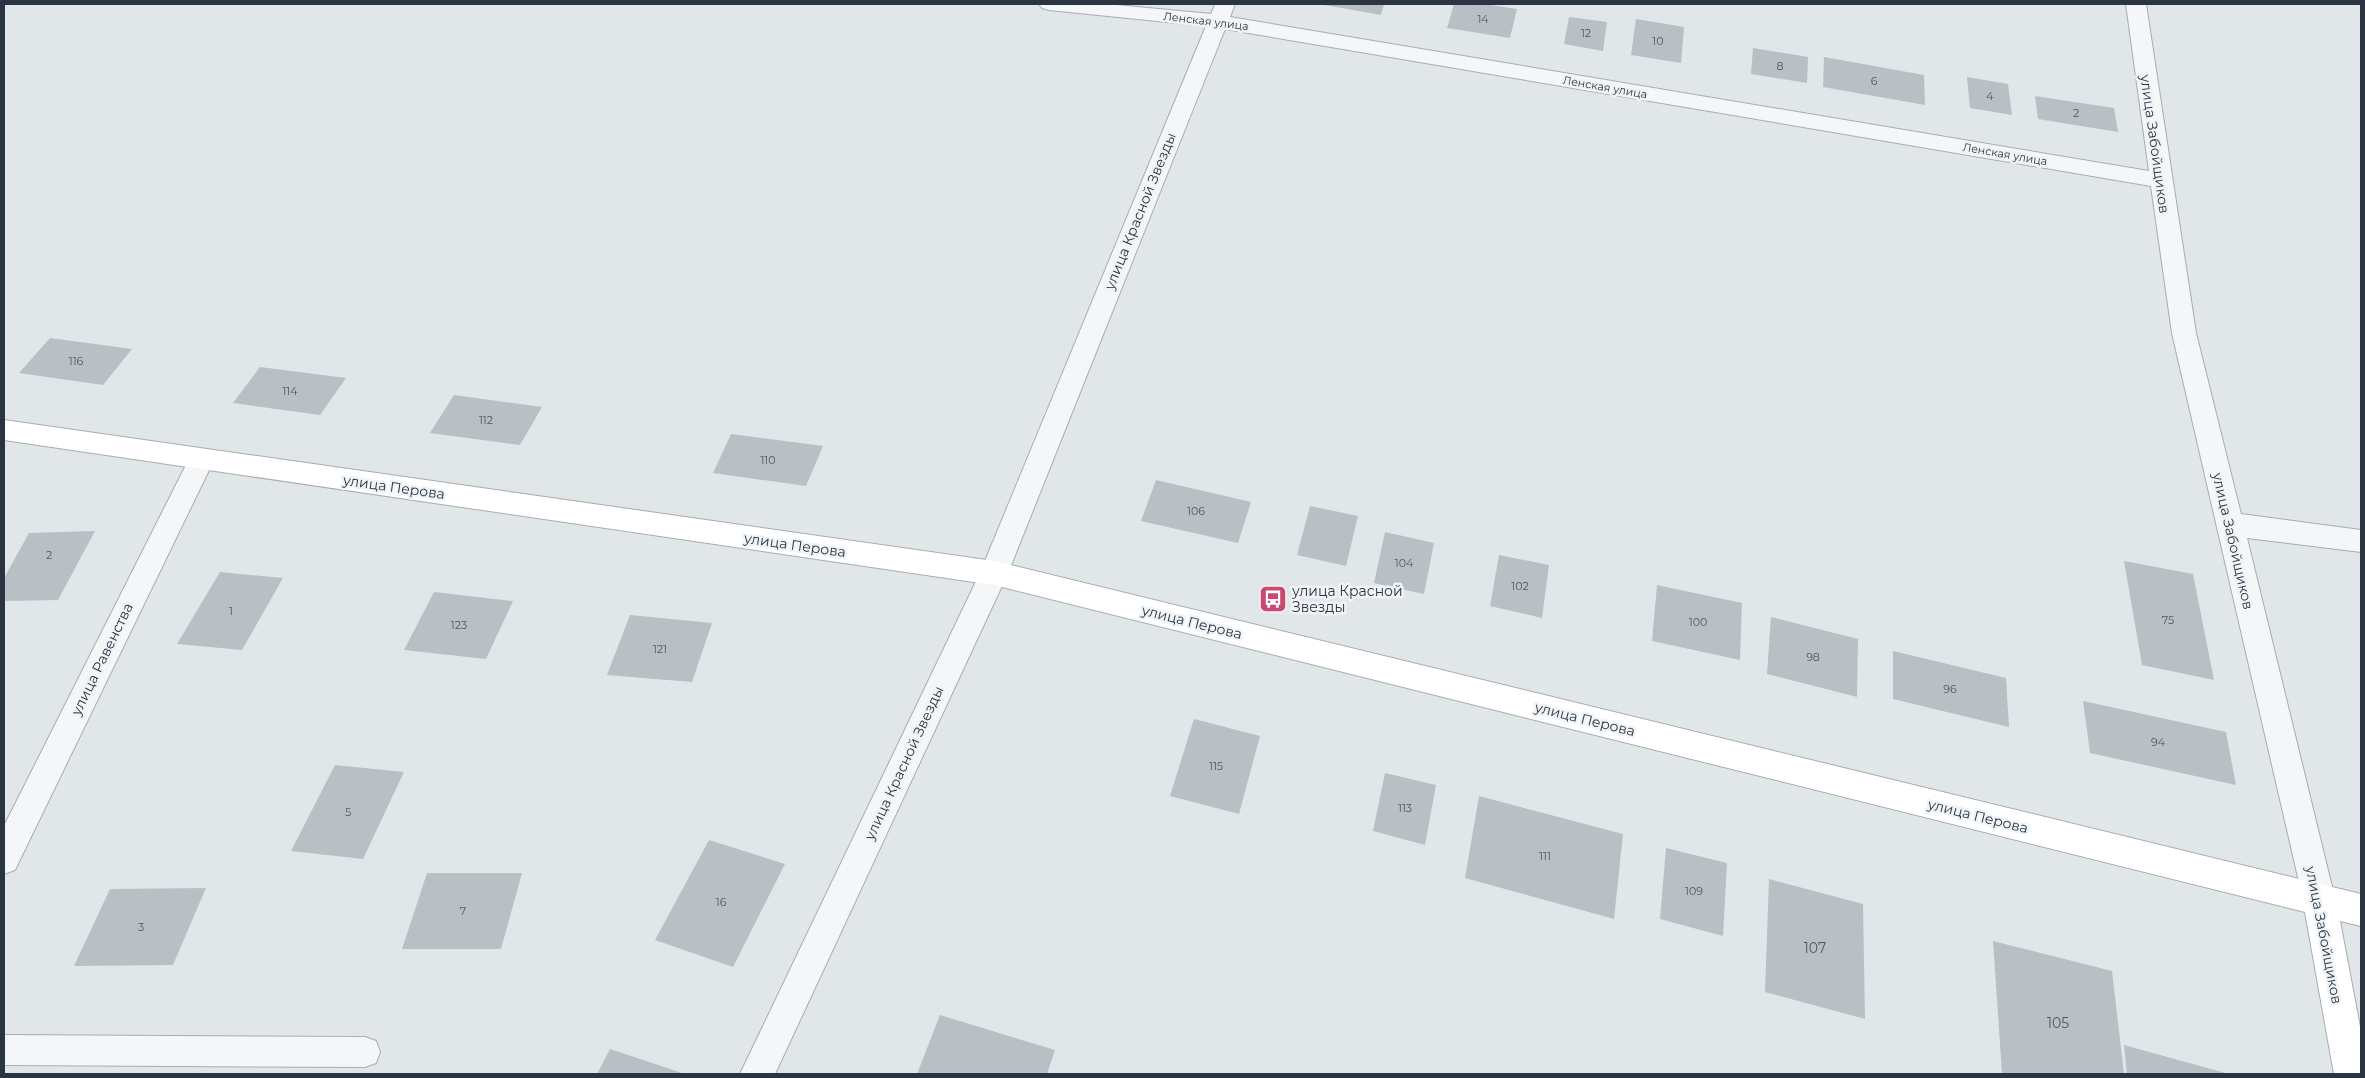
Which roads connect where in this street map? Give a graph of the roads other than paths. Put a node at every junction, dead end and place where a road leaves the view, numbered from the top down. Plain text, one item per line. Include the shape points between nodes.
1 (1049, 4) edge
2 (2136, 4) edge
3 (1221, 12) edge
4 (2160, 180) junction
5 (4, 430) edge
6 (200, 460) junction
7 (2229, 524) junction
8 (2361, 541) edge
9 (994, 573) junction
10 (4, 859) edge
11 (2318, 900) junction
12 (2361, 910) edge
13 (4, 1050) edge
14 (365, 1052) dead end
15 (757, 1074) edge
16 (2352, 1074) edge

1 - 3 street, Ленская улица
2 - 4 street, улица Забойщиков
3 - 4 street, Ленская улица
3 - 9 street, улица Красной Звезды
4 - 7 street, улица Забойщиков via 2184,333
5 - 6 main road, улица Перова
6 - 9 main road, улица Перова
6 - 10 street, улица Равенства
7 - 8 street
7 - 11 street, улица Забойщиков
9 - 11 main road, улица Перова
9 - 15 street, улица Красной Звезды
11 - 12 main road, улица Перова
11 - 16 main road, улица Забойщиков
13 - 14 lane

